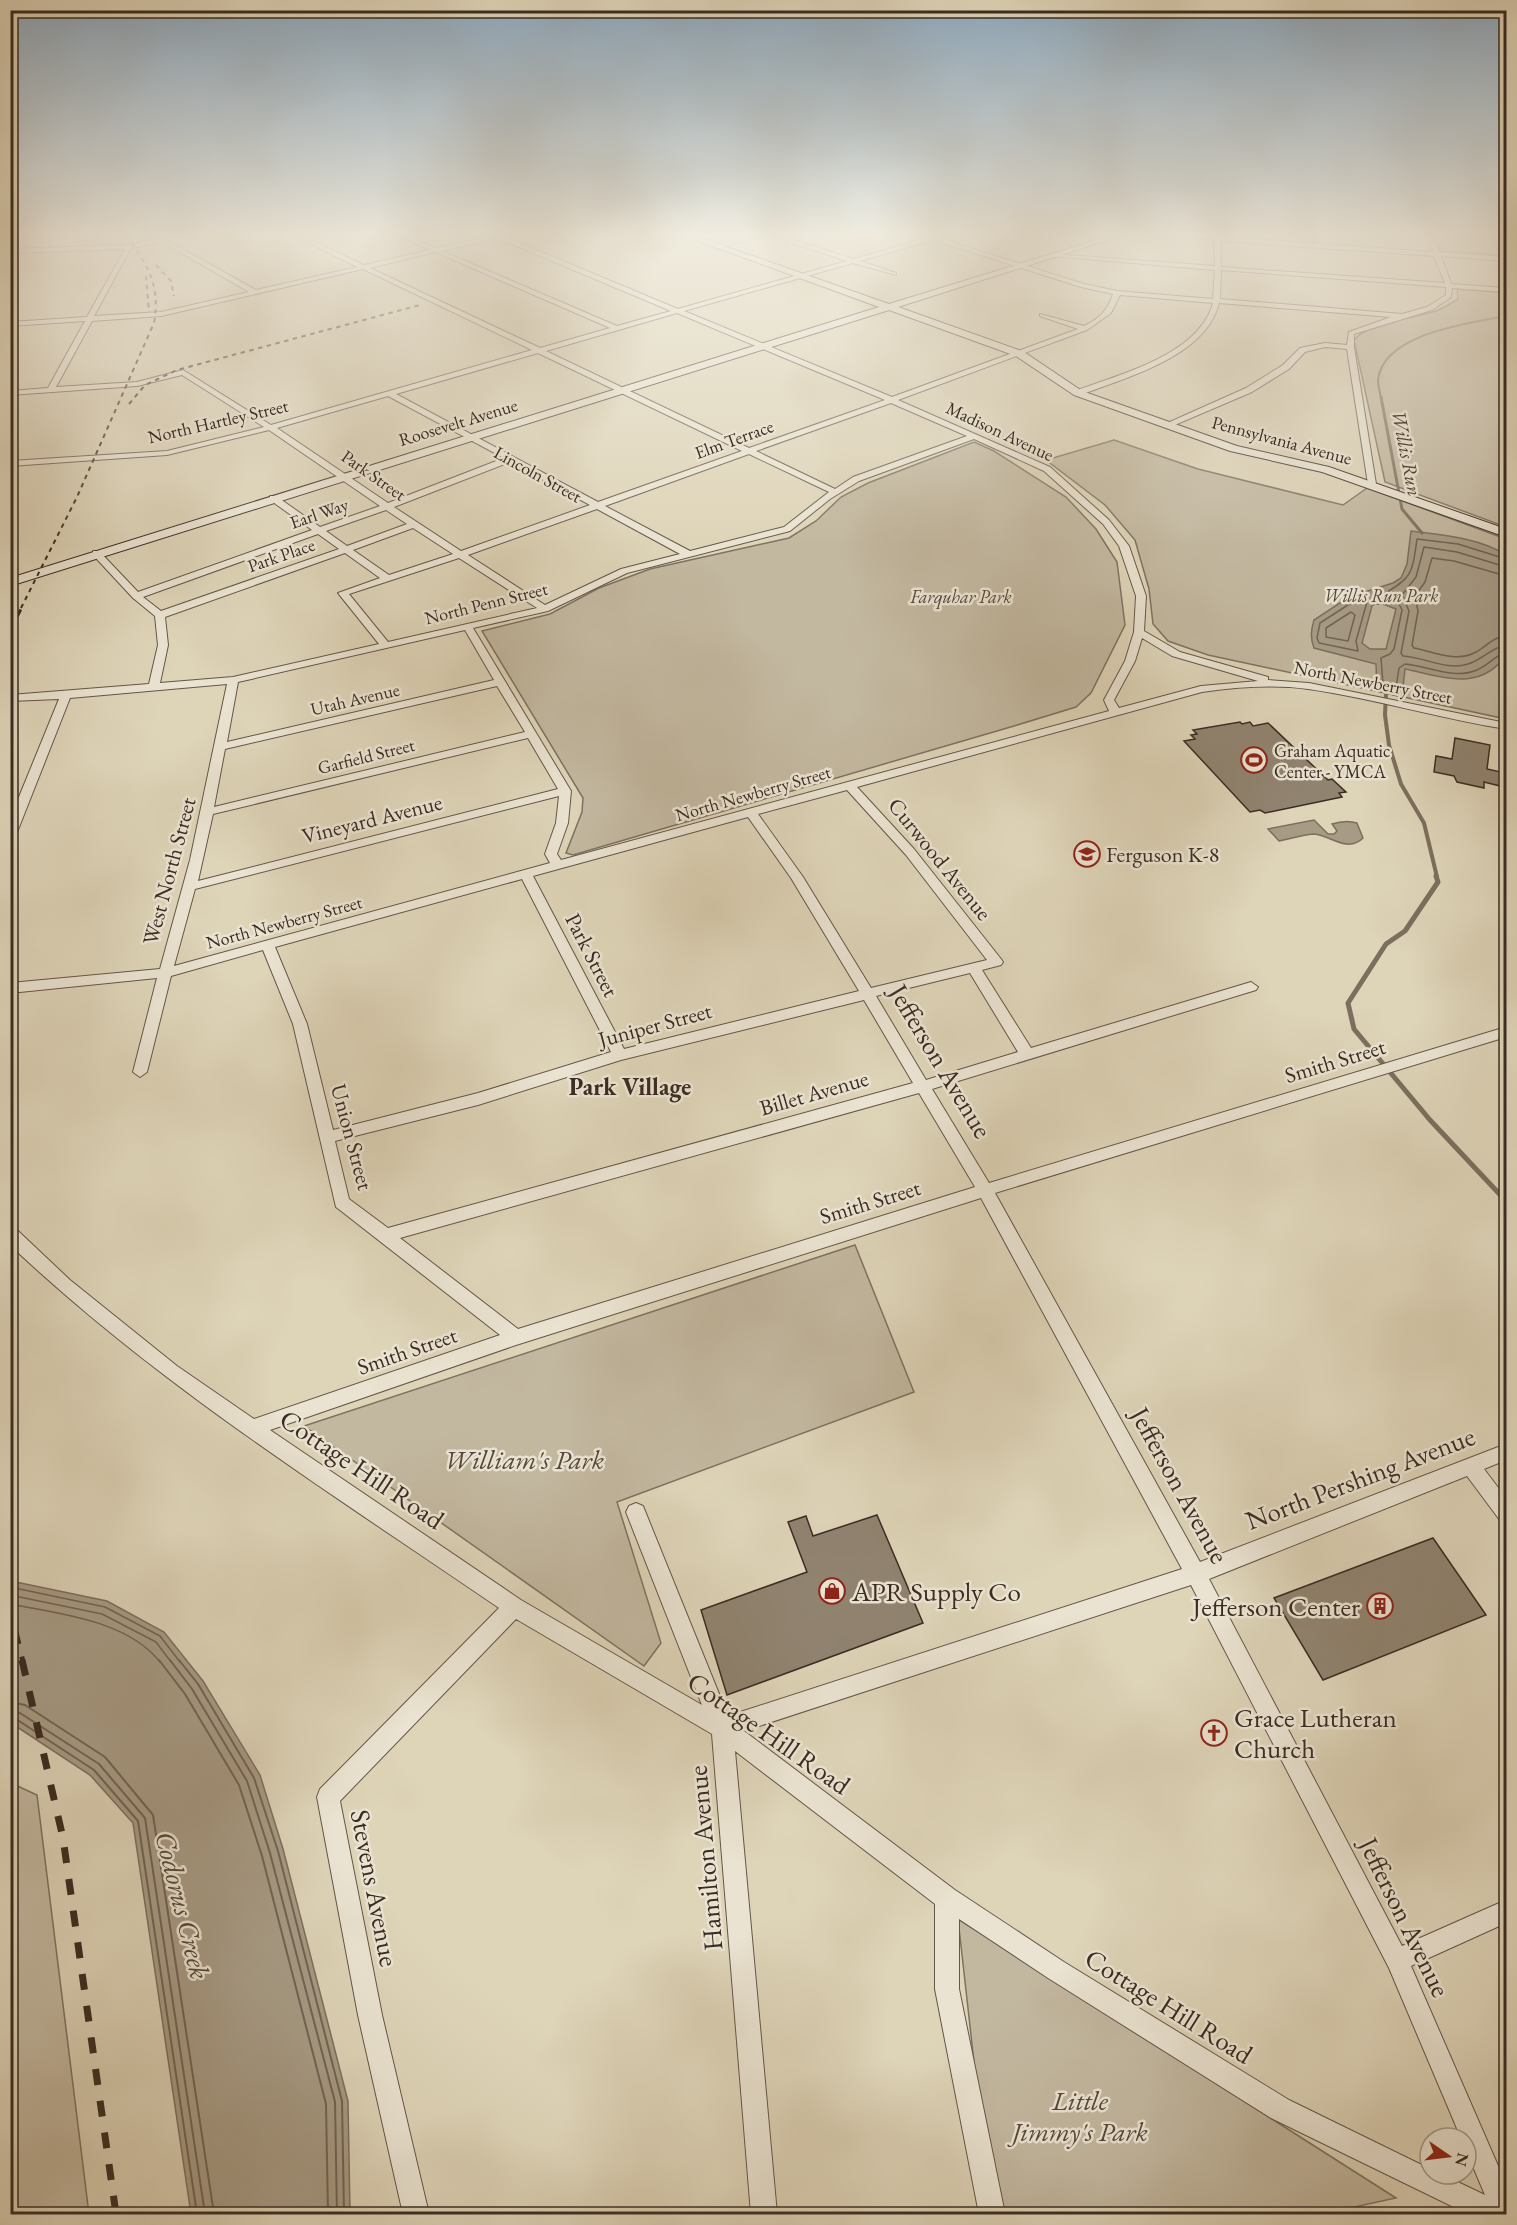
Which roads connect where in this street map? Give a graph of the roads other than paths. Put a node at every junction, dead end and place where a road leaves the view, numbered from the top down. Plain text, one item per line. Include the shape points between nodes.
1 (80, 338) edge
2 (516, 338) edge
3 (579, 338) edge
4 (745, 338) edge
5 (790, 338) edge
6 (975, 338) edge
7 (1062, 338) edge
8 (1193, 338) edge
9 (1351, 338) edge
10 (764, 346) junction
11 (1350, 347) junction
12 (539, 349) junction
13 (1020, 354) junction
14 (623, 389) junction
15 (50, 391) junction
16 (10, 393) edge
17 (388, 393) junction
18 (1078, 393) junction
19 (892, 400) junction
20 (1167, 425) junction
21 (269, 428) junction
22 (975, 436) junction
23 (471, 437) junction
24 (752, 451) junction
25 (512, 458) junction
26 (10, 464) edge
27 (345, 476) junction
28 (1378, 486) junction
29 (835, 492) junction
30 (273, 498) junction
31 (388, 506) junction
32 (595, 506) junction
33 (414, 525) junction
34 (317, 531) junction
35 (1506, 533) edge
36 (345, 550) junction
37 (96, 553) junction
38 (688, 554) junction
39 (460, 555) junction
40 (388, 579) junction
41 (10, 582) edge
42 (136, 596) junction
43 (545, 609) junction
44 (160, 615) junction
45 (467, 626) junction
46 (1139, 633) junction
47 (384, 644) junction
48 (233, 680) junction
49 (500, 682) junction
50 (1279, 683) junction
51 (154, 686) junction
52 (66, 695) junction
53 (10, 698) edge
54 (1115, 712) junction
55 (1506, 726) edge
56 (531, 734) junction
57 (218, 747) junction
58 (849, 785) junction
59 (565, 791) junction
60 (208, 812) junction
61 (751, 812) junction
62 (10, 835) edge
63 (557, 865) junction
64 (526, 874) junction
65 (189, 887) junction
66 (268, 947) junction
67 (996, 962) joint
68 (973, 967) junction
69 (164, 973) junction
70 (1251, 987) dead end
71 (10, 988) edge
72 (868, 995) junction
73 (1506, 1032) edge
74 (1027, 1054) junction
75 (620, 1055) junction
76 (140, 1072) dead end
77 (923, 1086) junction
78 (327, 1137) junction
79 (985, 1190) junction
80 (10, 1234) edge
81 (387, 1235) junction
82 (516, 1337) junction
83 (251, 1428) junction
84 (1506, 1452) edge
85 (1470, 1466) junction
86 (636, 1512) dead end
87 (1506, 1513) edge
88 (1196, 1574) junction
89 (514, 1607) junction
90 (722, 1728) junction
91 (946, 1898) junction
92 (1506, 1911) edge
93 (1397, 1960) junction
94 (1506, 2213) edge
95 (416, 2214) edge
96 (764, 2214) edge
97 (992, 2214) edge
98 (1495, 2214) edge

1 - 15 street
2 - 12 street
3 - 12 street, North Hartley Street
4 - 10 street, Madison Avenue
5 - 10 main road, Roosevelt Avenue
6 - 13 main road, Pennsylvania Avenue
7 - 13 street, Elm Terrace
8 - 18 street via 1161,359
9 - 11 street
10 - 14 main road, Roosevelt Avenue
10 - 19 street, Madison Avenue
11 - 20 street via 1303,350 1286,367 1249,390
11 - 28 street
12 - 14 street
12 - 17 street, North Hartley Street
13 - 18 main road, Pennsylvania Avenue
13 - 19 street, Elm Terrace
14 - 23 main road, Roosevelt Avenue
14 - 24 street
15 - 16 street
15 - 21 street, Park Street via 137,384 183,372
17 - 21 street, North Hartley Street
17 - 23 street, Lincoln Street
18 - 20 main road, Pennsylvania Avenue
19 - 22 street, Madison Avenue
19 - 24 street, Elm Terrace
20 - 28 main road, Pennsylvania Avenue via 1234,449 1325,469
21 - 26 street, North Hartley Street via 166,453
21 - 27 street, Park Street
22 - 29 street, North Penn Street via 856,479
22 - 46 street, Madison Avenue via 1047,469 1106,522 1124,546 1141,596
23 - 25 street, Lincoln Street
23 - 27 main road, Roosevelt Avenue
24 - 29 street
24 - 32 street, Elm Terrace
25 - 31 street, Earl Way
25 - 32 street, Lincoln Street
27 - 30 main road, Roosevelt Avenue
27 - 31 street, Park Street
28 - 35 main road, Pennsylvania Avenue
29 - 38 street, North Penn Street via 788,529
30 - 34 street
30 - 37 main road, Roosevelt Avenue
31 - 33 street, Park Street
31 - 34 street, Earl Way
32 - 38 street, Lincoln Street
32 - 39 street, Elm Terrace
33 - 36 street, Park Place
33 - 39 street, Park Street
34 - 36 street
34 - 42 street, Earl Way
36 - 40 street
36 - 44 street, Park Place
37 - 41 main road, Roosevelt Avenue
37 - 42 street
38 - 43 street, North Penn Street via 617,573
39 - 40 street, Elm Terrace
39 - 43 street, Park Street
40 - 47 street, Elm Terrace via 343,593
42 - 44 street
43 - 45 street, North Penn Street
44 - 51 street via 163,645
45 - 47 street, North Penn Street
45 - 49 street
46 - 50 street via 1192,659
46 - 54 street, Madison Avenue via 1130,661 1109,700
47 - 48 street, North Penn Street
48 - 51 street, North Penn Street
48 - 57 street, West North Street
49 - 56 street
49 - 57 street, Utah Avenue
50 - 54 street, North Newberry Street via 1223,685
50 - 55 street, North Newberry Street
51 - 52 street, North Penn Street
52 - 53 street, North Penn Street
52 - 62 street
54 - 58 street, North Newberry Street
56 - 59 street
56 - 60 street, Garfield Street
57 - 60 street, West North Street
58 - 61 street, North Newberry Street
58 - 67 street, Curwood Avenue via 910,852
59 - 63 street via 566,813 551,854
59 - 65 street, Vineyard Avenue
60 - 65 street, West North Street
61 - 63 street, North Newberry Street
61 - 72 street, Jefferson Avenue via 797,877
63 - 64 street, North Newberry Street
64 - 66 street, North Newberry Street
64 - 75 street, Park Street
65 - 69 street, West North Street
66 - 69 street, North Newberry Street
66 - 78 street, Union Street via 300,1024
67 - 68 street, Juniper Street
68 - 72 street, Juniper Street
68 - 74 street
69 - 71 street, North Newberry Street
69 - 76 street, West North Street
70 - 74 street, Billet Avenue
72 - 75 street, Juniper Street
72 - 77 street, Jefferson Avenue
73 - 79 street, Smith Street
74 - 77 street, Billet Avenue
75 - 78 street, Juniper Street via 478,1099
77 - 79 street, Jefferson Avenue
77 - 81 street, Billet Avenue
78 - 81 street, Union Street via 342,1202
79 - 82 street, Smith Street
79 - 88 street, Jefferson Avenue
80 - 83 street, Cottage Hill Road via 64,1285 171,1372
81 - 82 street, Union Street
82 - 83 street, Smith Street
83 - 89 street, Cottage Hill Road
84 - 85 street, North Pershing Avenue
85 - 87 street
85 - 88 street, North Pershing Avenue
86 - 90 street, Hamilton Avenue
88 - 90 street, North Pershing Avenue
88 - 93 street, Jefferson Avenue
89 - 90 street, Cottage Hill Road
89 - 95 street, Stevens Avenue via 328,1797 370,2015
90 - 91 street, Cottage Hill Road
90 - 96 street, Hamilton Avenue
91 - 97 street via 947,1989
91 - 98 street, Cottage Hill Road via 1280,2109
92 - 93 street
93 - 94 street, Jefferson Avenue

